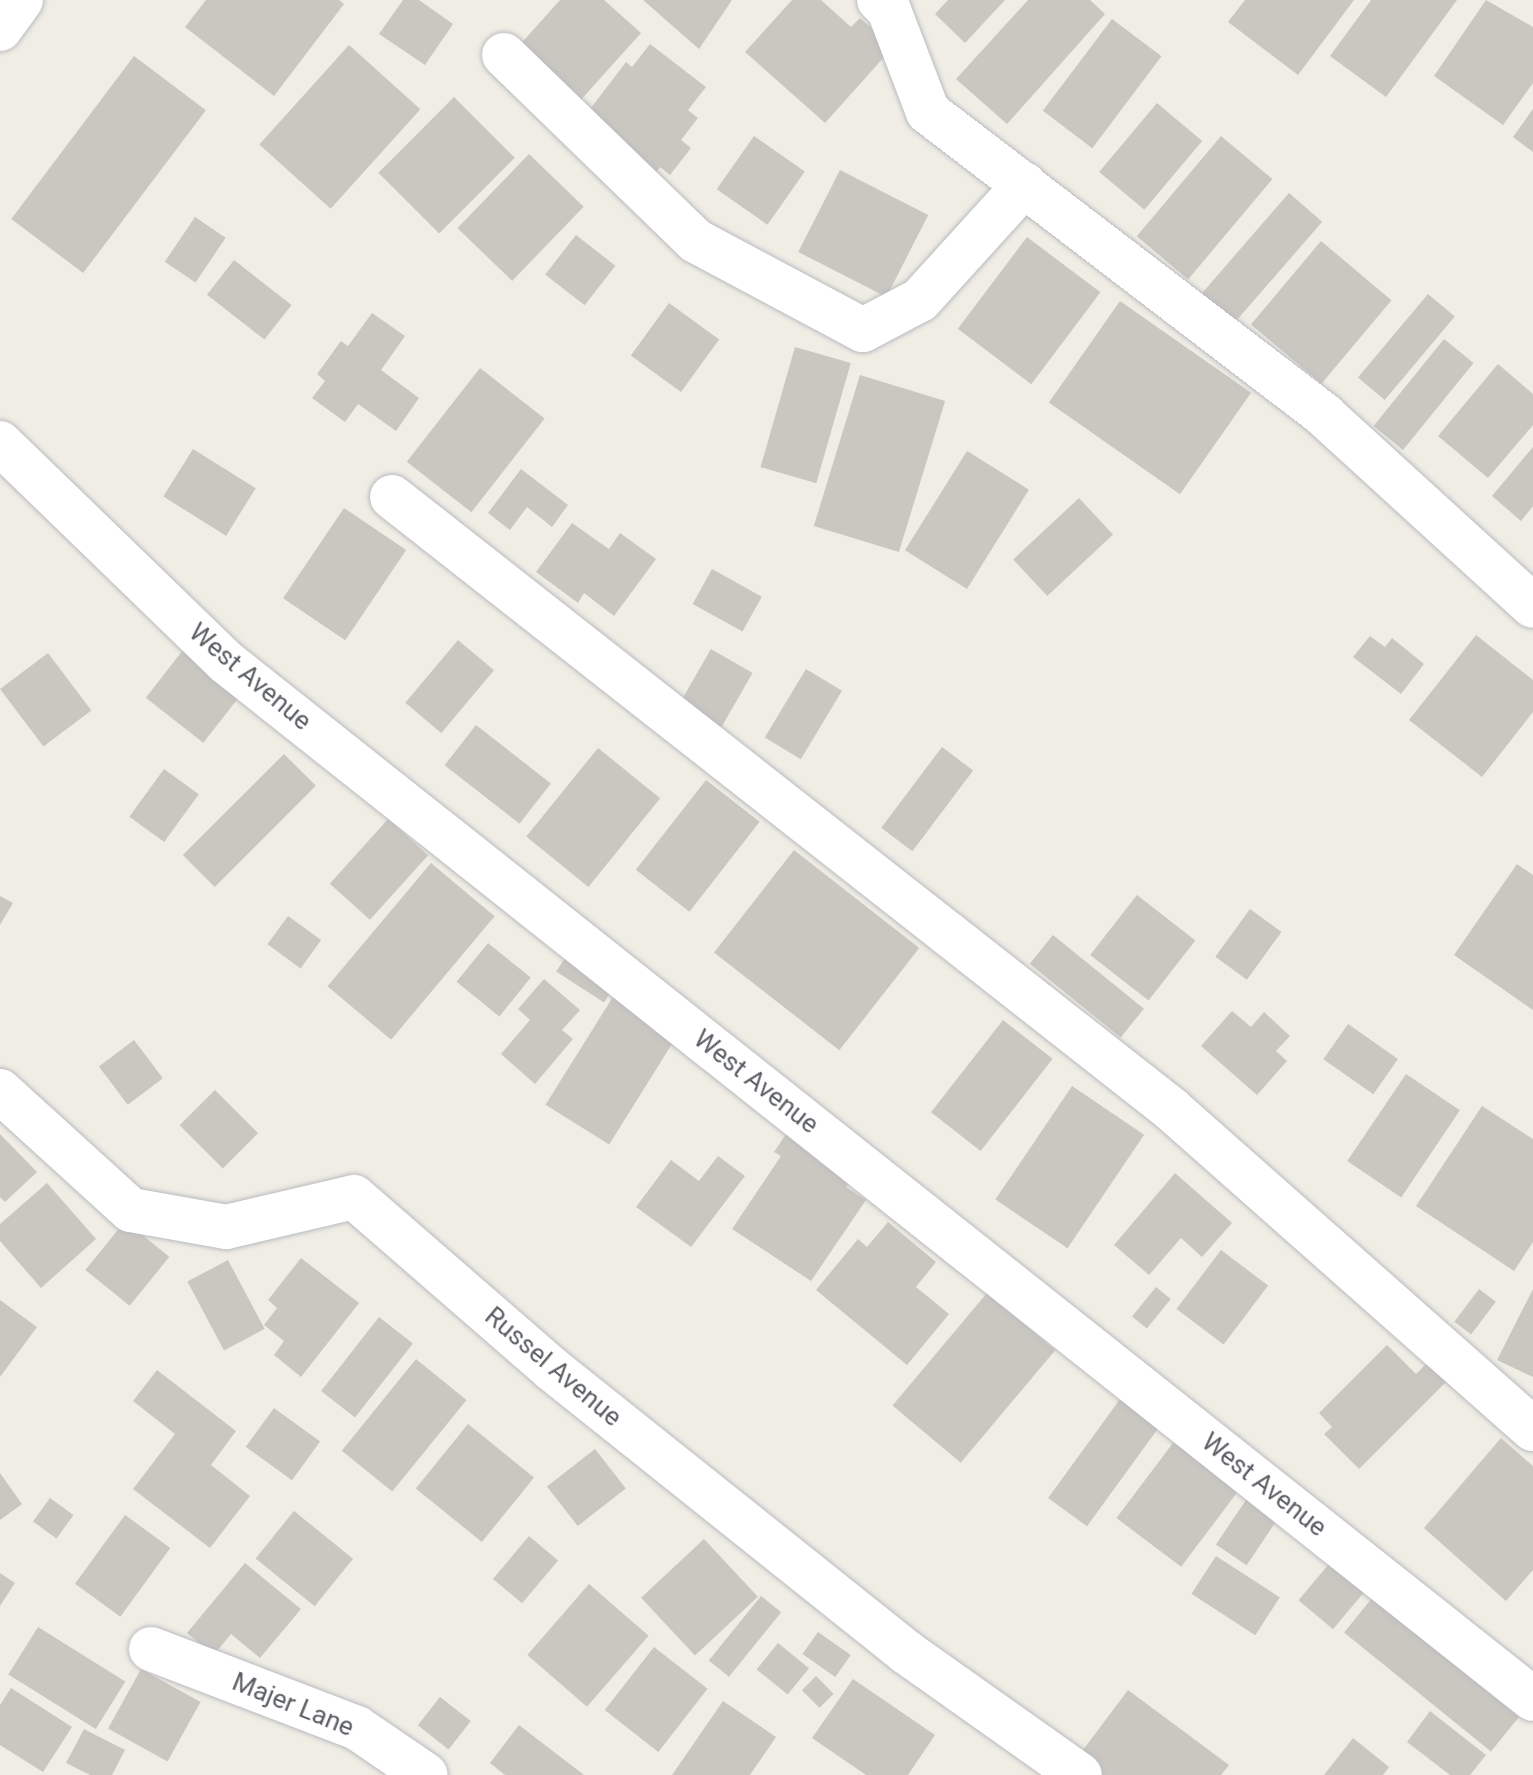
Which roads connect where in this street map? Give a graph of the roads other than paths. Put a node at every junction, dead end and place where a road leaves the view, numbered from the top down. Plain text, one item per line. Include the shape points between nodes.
1 (21, 0) edge
2 (879, 0) edge
3 (0, 29) edge
4 (504, 55) dead end
5 (1025, 184) junction
6 (0, 443) edge
7 (392, 497) dead end
8 (1533, 606) edge
9 (0, 1091) edge
10 (1533, 1429) edge
11 (151, 1649) dead end
12 (1533, 1699) edge
13 (426, 1775) edge
14 (1080, 1775) edge

1 - 3 street
2 - 5 street via 889,10 928,112
4 - 5 street via 696,241 863,330 920,300
5 - 8 street via 1324,415
6 - 12 street, West Avenue via 226,662
7 - 10 street via 1171,1109
9 - 14 street, Russel Avenue via 131,1210 226,1227 354,1197 553,1370 906,1652
11 - 13 street, Majer Lane via 357,1728

